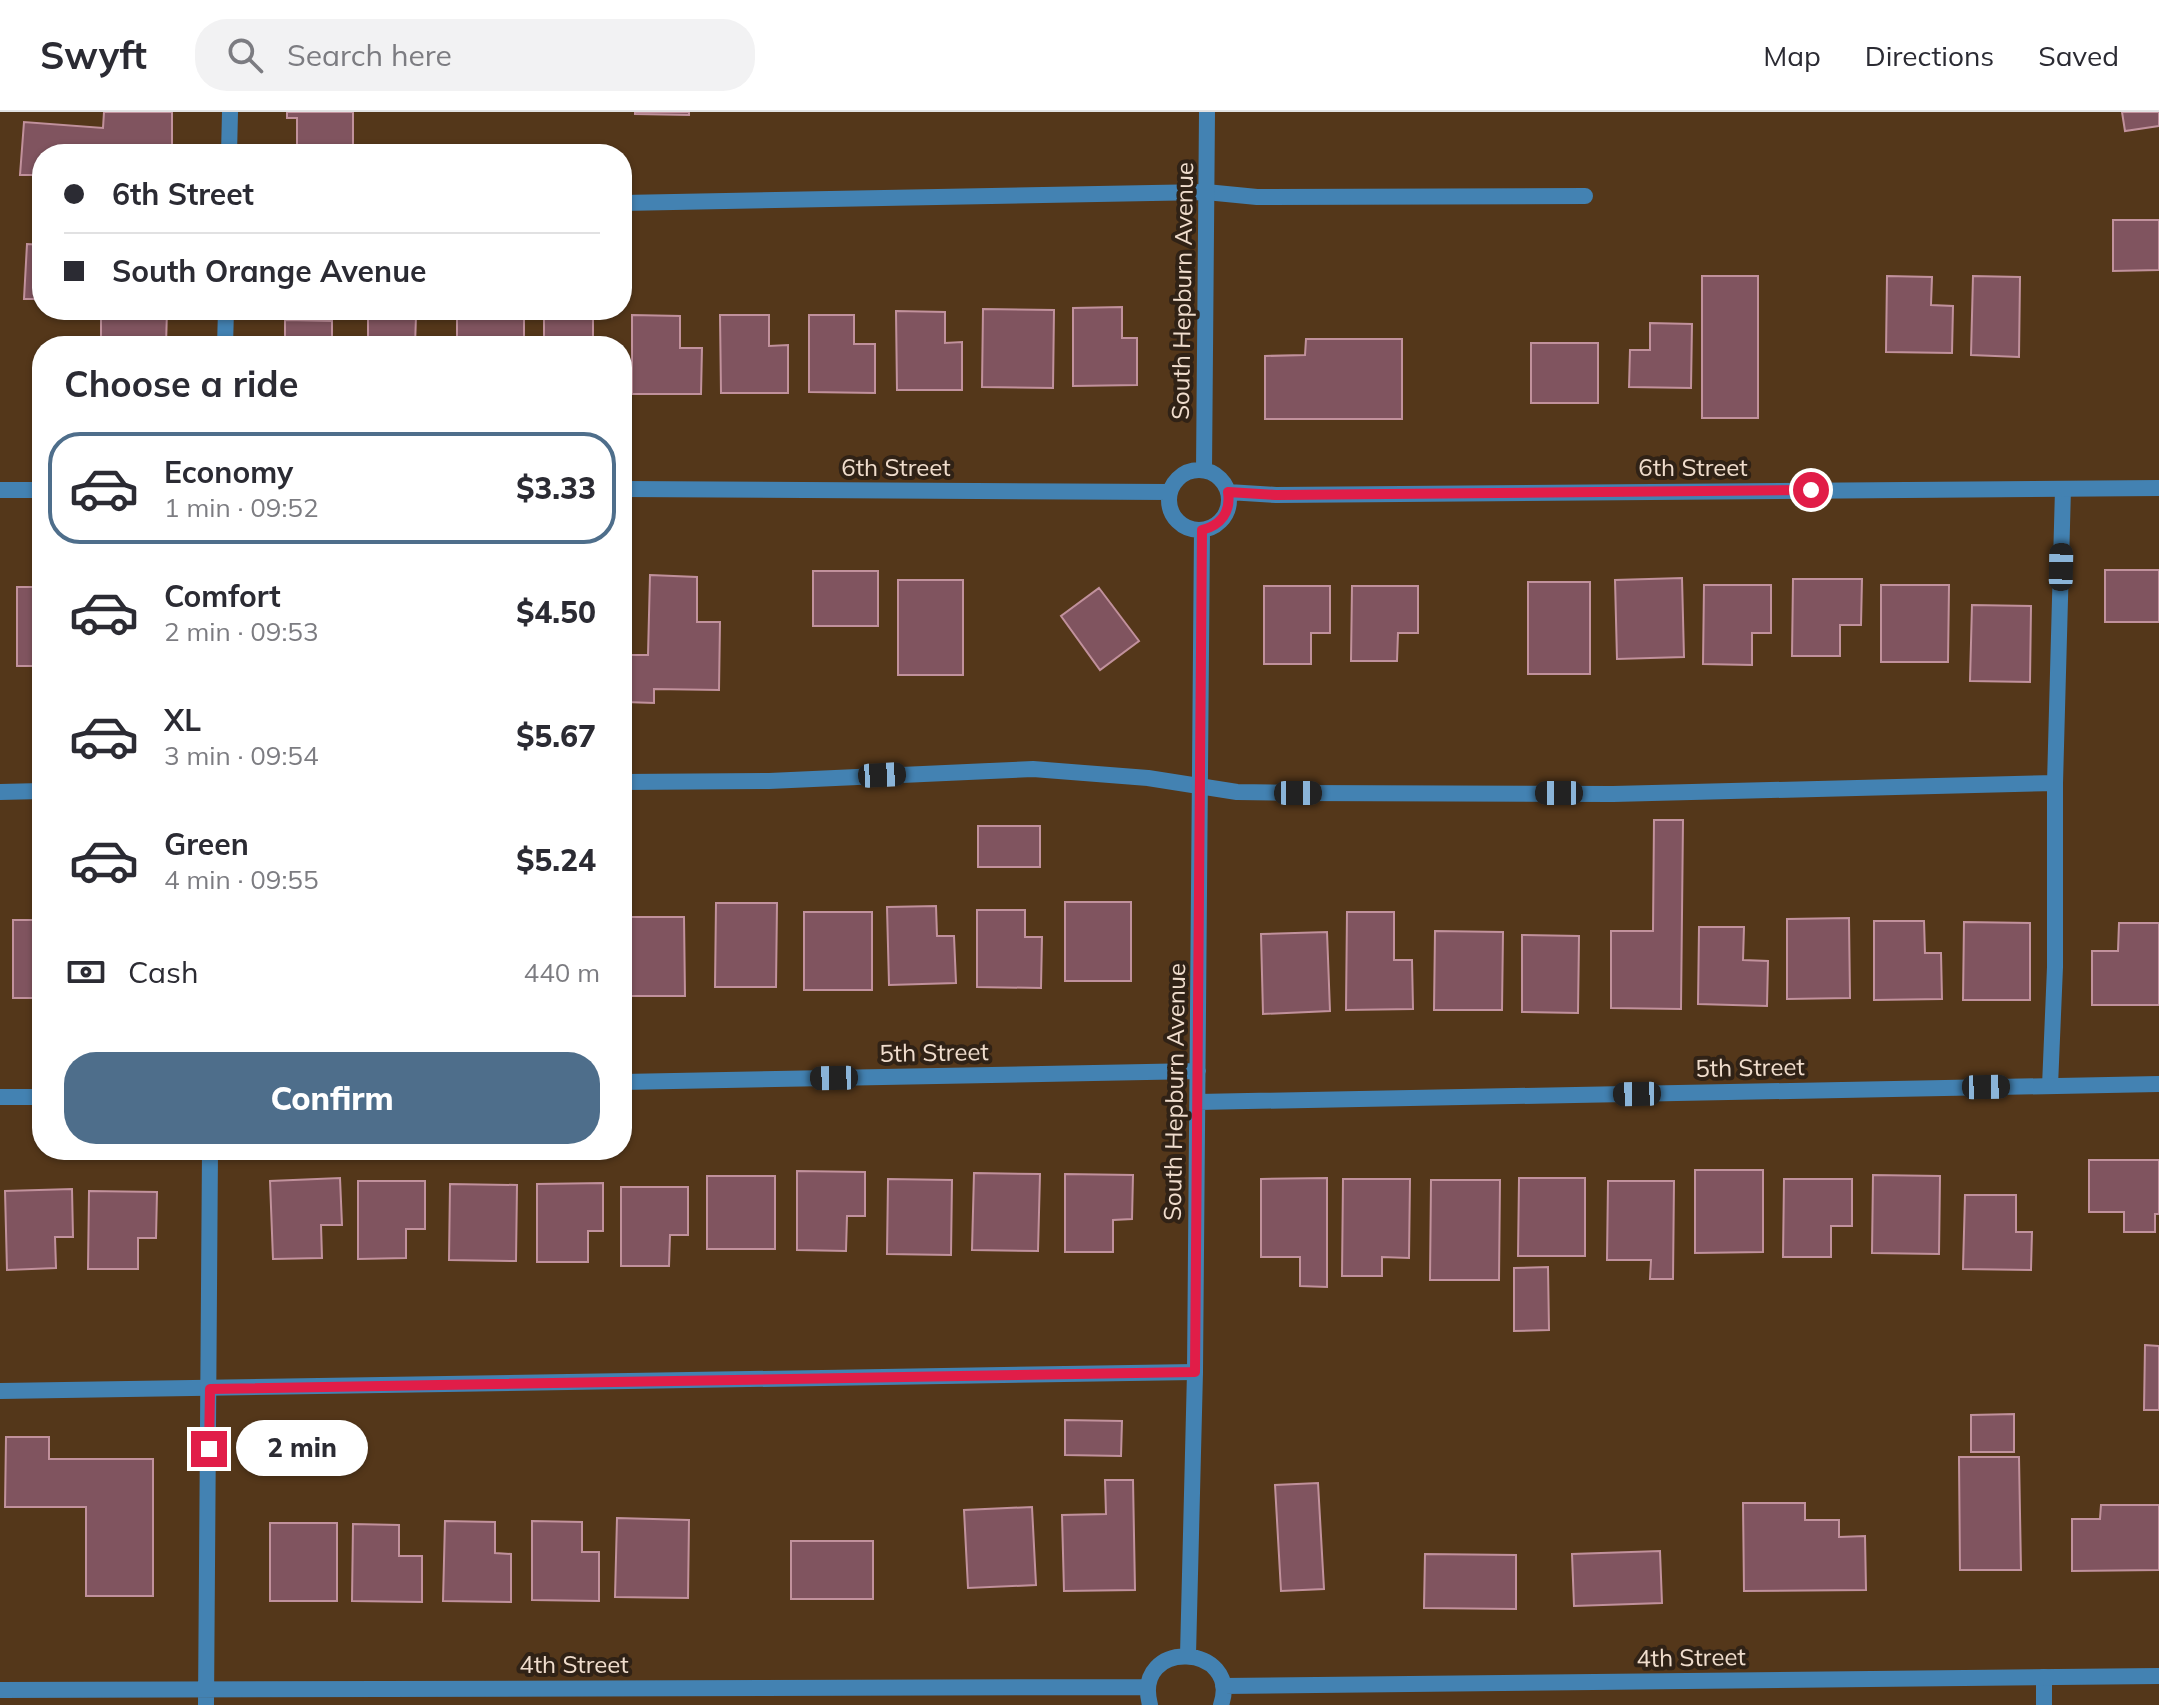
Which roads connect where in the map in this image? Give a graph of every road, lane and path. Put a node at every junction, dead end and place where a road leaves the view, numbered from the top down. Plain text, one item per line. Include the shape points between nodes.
1 (230, 112) edge
2 (1207, 112) edge
3 (229, 144) edge
4 (1206, 192) junction
5 (1585, 196) dead end
6 (632, 203) edge
7 (1204, 470) junction
8 (2159, 488) edge
9 (632, 489) edge
10 (2063, 489) junction
11 (0, 490) edge
12 (32, 490) edge
13 (1170, 492) junction
14 (1228, 492) junction
15 (1202, 530) junction
16 (632, 782) edge
17 (2055, 783) junction
18 (1201, 785) junction
19 (32, 791) edge
20 (0, 792) edge
21 (1198, 1071) junction
22 (632, 1082) edge
23 (2159, 1084) edge
24 (2050, 1086) junction
25 (0, 1097) edge
26 (32, 1097) edge
27 (1198, 1102) junction
28 (210, 1160) edge
29 (1195, 1372) junction
30 (210, 1389) junction
31 (0, 1391) edge
32 (1188, 1655) junction
33 (2159, 1676) edge
34 (2044, 1677) junction
35 (1223, 1686) junction
36 (1148, 1687) junction
37 (0, 1690) edge
38 (206, 1696) edge
39 (1150, 1705) edge
40 (1221, 1705) edge
41 (2044, 1705) edge

1 - 3 street
2 - 4 street, South Hepburn Avenue
4 - 5 street via 1257,197
4 - 6 street
4 - 7 street, South Hepburn Avenue
7 - 13 street via 1179,478
7 - 14 street via 1219,478
8 - 10 street, 6th Street
9 - 13 street, 6th Street
10 - 14 street, 6th Street
10 - 17 street
11 - 12 street
13 - 15 street via 1176,519
14 - 15 street via 1230,503 1221,521
15 - 18 street, South Hepburn Avenue
16 - 18 street via 1033,769
17 - 18 street via 1613,794 1237,792
17 - 24 street
18 - 21 street, South Hepburn Avenue
19 - 20 street
21 - 22 street, 5th Street
21 - 27 street, South Hepburn Avenue
23 - 24 street, 5th Street
24 - 27 street, 5th Street
25 - 26 street
27 - 29 street, South Hepburn Avenue
28 - 30 street
29 - 30 street
29 - 32 street, South Hepburn Avenue
30 - 31 street
30 - 38 street
32 - 35 street via 1211,1665
32 - 36 street via 1158,1667
33 - 34 street, 4th Street
34 - 35 street, 4th Street
34 - 41 street
35 - 40 street
36 - 38 street, 4th Street
36 - 39 street
37 - 38 street, 4th Street

